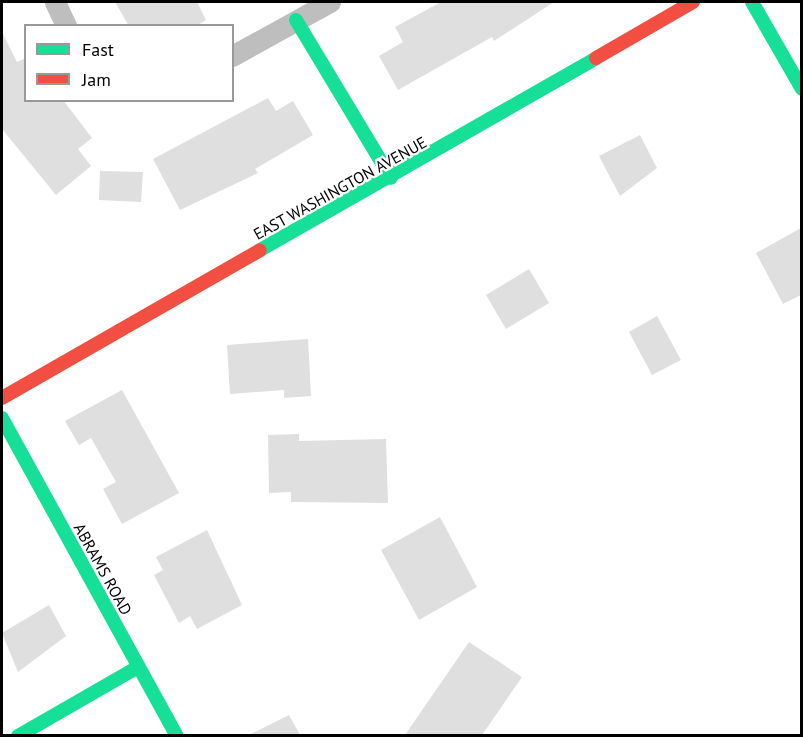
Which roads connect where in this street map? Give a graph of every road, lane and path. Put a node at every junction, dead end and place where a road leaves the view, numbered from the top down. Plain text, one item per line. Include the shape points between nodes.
1 (55, 2) edge
2 (330, 2) edge
3 (693, 2) edge
4 (752, 2) edge
5 (296, 20) junction
6 (65, 24) edge
7 (234, 55) edge
8 (801, 89) edge
9 (391, 178) junction
10 (2, 398) edge
11 (2, 418) edge
12 (138, 667) junction
13 (18, 735) edge
14 (177, 735) edge

1 - 6 street
2 - 5 street
3 - 9 street, EAST WASHINGTON AVENUE
4 - 8 street
5 - 7 street
5 - 9 street
9 - 10 street, EAST WASHINGTON AVENUE
11 - 12 street, ABRAMS ROAD
12 - 13 street
12 - 14 street, ABRAMS ROAD

